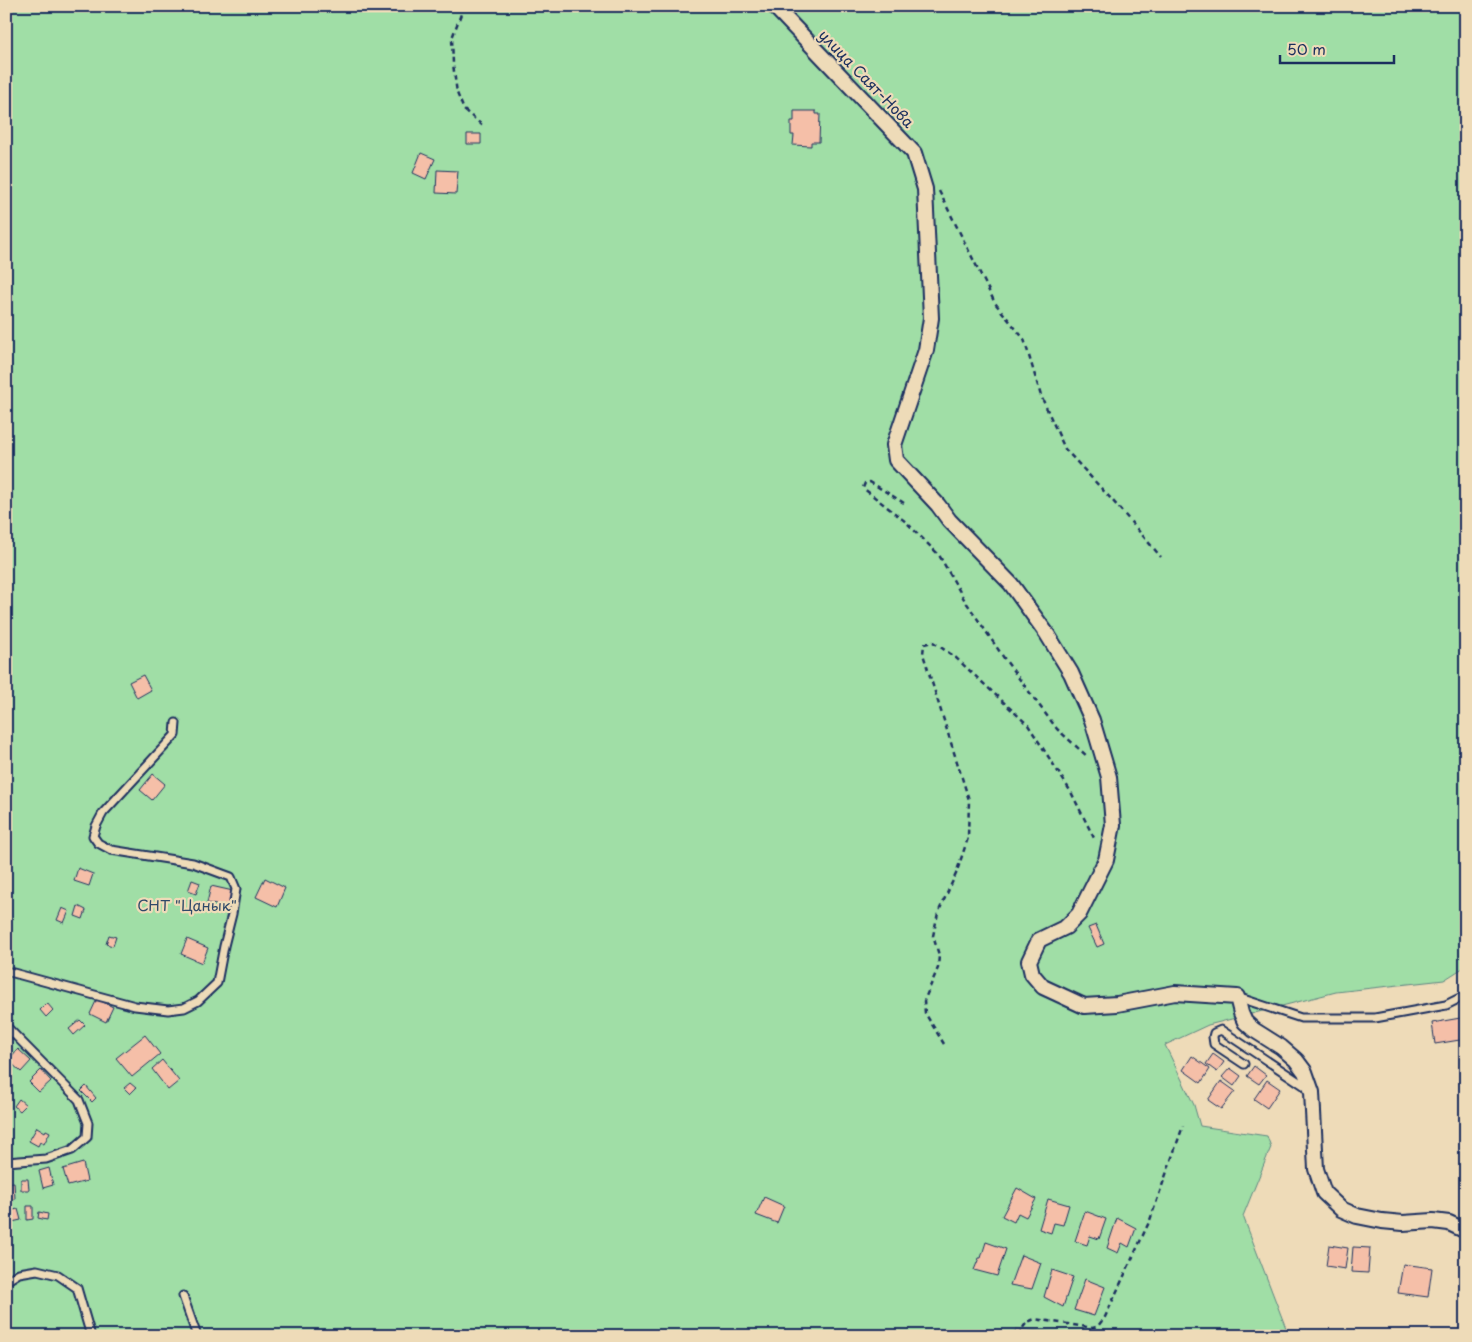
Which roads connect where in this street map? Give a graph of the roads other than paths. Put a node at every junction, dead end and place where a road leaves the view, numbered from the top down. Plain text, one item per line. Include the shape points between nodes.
1 (774, 6) edge
2 (176, 723) dead end
3 (6, 971) edge
4 (1466, 995) edge
5 (1237, 997) junction
6 (6, 1026) edge
7 (1244, 1064) dead end
8 (1312, 1092) junction
9 (6, 1162) edge
10 (1466, 1231) edge
11 (6, 1281) edge
12 (183, 1296) dead end
13 (91, 1336) edge
14 (197, 1336) edge

1 - 5 street, улица Саят-Нова via 914,153 926,189 931,318 926,350 894,445 896,460 1011,584 1048,634 1071,673 1092,720 1109,777 1114,825 1106,860 1079,914 1066,927 1039,940 1029,961 1032,974 1043,987 1084,1006 1117,1004 1175,993
2 - 3 lane via 175,735 103,813 93,836 110,850 193,864 231,877 236,889 217,983 198,1001 184,1008 168,1010 135,1006
4 - 5 lane via 1446,1005 1375,1018 1301,1018
5 - 8 street via 1246,1022 1296,1060 1305,1072
6 - 9 lane via 79,1100 88,1122 87,1137 72,1150 46,1160
7 - 8 lane via 1214,1044 1214,1034 1221,1030
8 - 10 street via 1316,1169 1324,1193 1341,1209 1356,1216 1382,1221 1449,1223
11 - 13 lane via 19,1273 37,1270 58,1275 77,1288
12 - 14 lane

